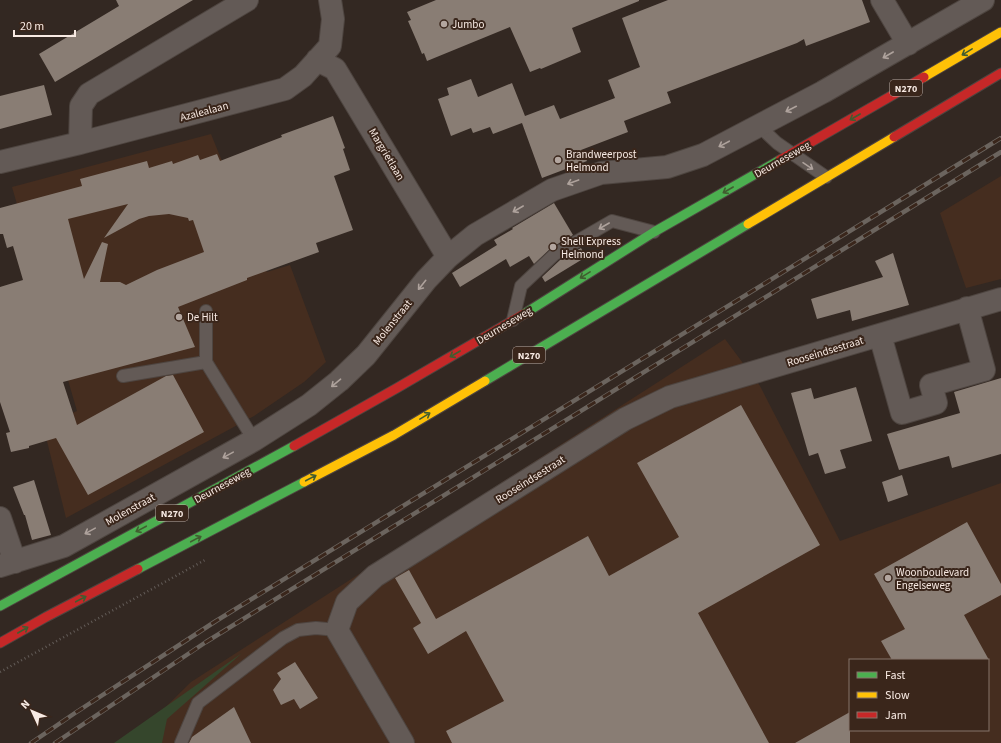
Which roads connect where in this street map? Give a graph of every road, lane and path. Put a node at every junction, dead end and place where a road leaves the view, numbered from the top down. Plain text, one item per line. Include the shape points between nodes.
1 (248, 0) edge
2 (331, 0) edge
3 (882, 0) edge
4 (983, 0) edge
5 (1001, 32) edge
6 (908, 44) junction
7 (317, 60) junction
8 (1001, 73) edge
9 (758, 126) junction
10 (80, 143) junction
11 (791, 154) junction
12 (0, 162) edge
13 (826, 178) junction
14 (654, 232) junction
15 (448, 256) junction
16 (1001, 299) edge
17 (967, 308) junction
18 (206, 311) dead end
19 (513, 321) junction
20 (880, 334) junction
21 (206, 362) junction
22 (123, 376) dead end
23 (254, 440) junction
24 (0, 518) edge
25 (7, 564) edge
26 (0, 606) edge
27 (337, 630) junction
28 (0, 643) edge
29 (181, 743) edge
30 (403, 743) edge

1 - 10 street via 89,94 81,106
2 - 7 street via 333,18 330,46
3 - 6 street
4 - 6 street
5 -> 11 main road, Deurneseweg / N270
6 -> 9 street
7 - 10 street, Azalealaan via 303,76 285,89
7 - 15 street, Margrietlaan via 335,68
8 - 13 main road, N270
9 - 11 lane
9 -> 15 street via 703,155 667,167 601,173 552,190 475,235
10 - 12 street, Azalealaan
11 -> 13 lane
11 -> 14 main road, Deurneseweg / N270
28 -> 13 main road, N270 via 394,435
14 -> 19 main road, Deurneseweg / N270
14 -> 19 lane via 612,221 555,254 521,286
15 -> 23 street, Molenstraat via 366,355 339,381 309,405
16 - 17 street, Rooseindsestraat
17 - 20 street, Rooseindsestraat
17 - 20 street via 984,370 931,385 936,403 902,413
18 - 21 lane
19 -> 26 main road, Deurneseweg / N270 via 242,475
20 - 27 street, Rooseindsestraat via 670,397 625,419 375,576 347,602
21 - 22 lane
21 - 23 lane
23 -> 25 street, Molenstraat via 64,546
24 - 25 street
27 - 29 lane via 298,630 283,638 198,703
27 - 30 street

